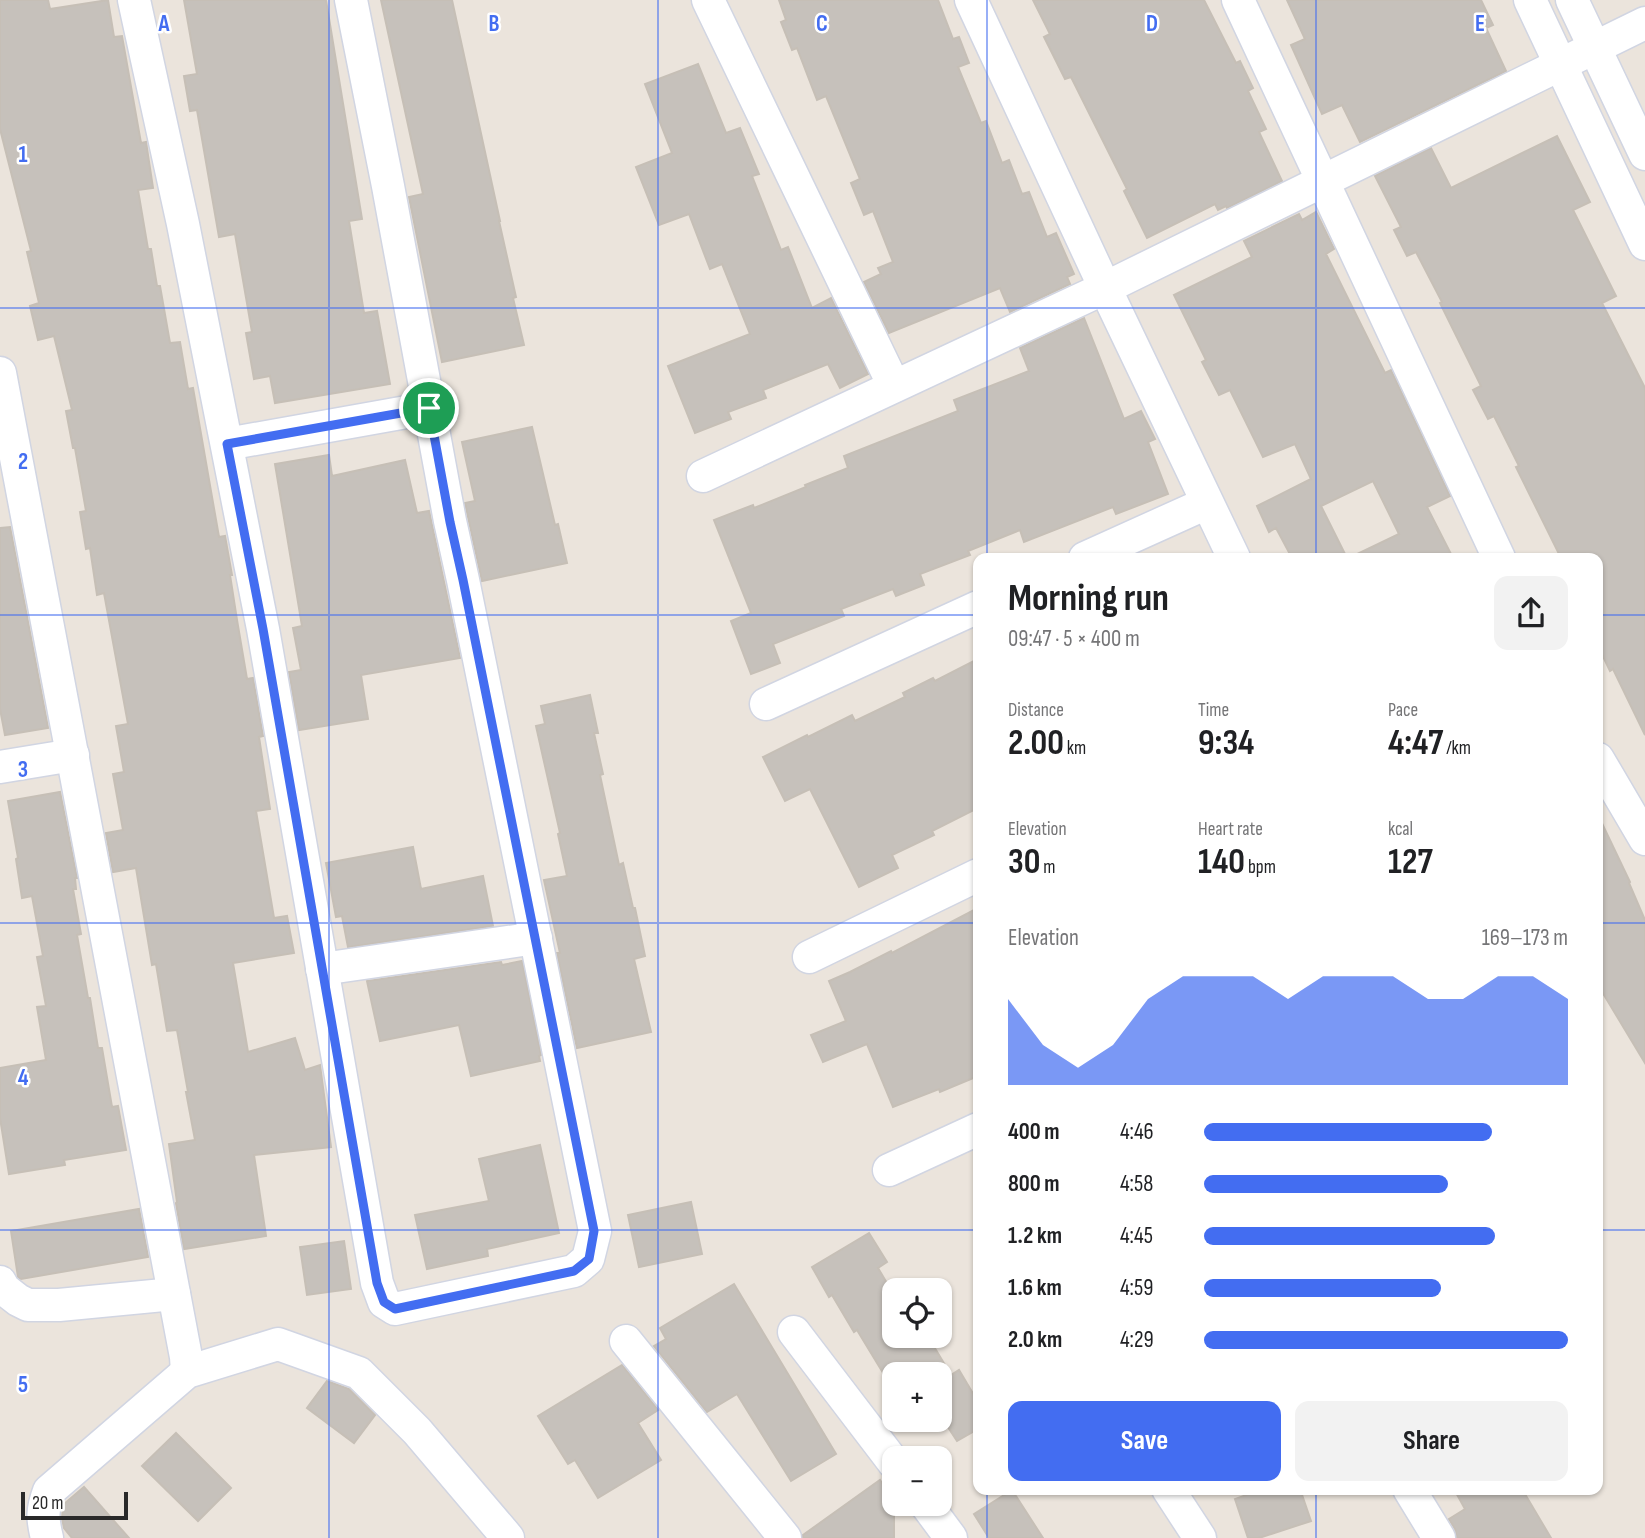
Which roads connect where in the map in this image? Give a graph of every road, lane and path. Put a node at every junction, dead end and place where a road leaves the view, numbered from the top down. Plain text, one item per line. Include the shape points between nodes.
1 (134, 0) edge
2 (351, 0) edge
3 (708, 0) edge
4 (971, 0) edge
5 (1238, 0) edge
6 (1530, 0) edge
7 (1572, 0) edge
8 (1645, 23) edge
9 (1595, 47) junction
10 (1561, 64) junction
11 (1645, 154) edge
12 (1324, 181) junction
13 (1645, 244) edge
14 (1105, 288) junction
15 (0, 373) edge
16 (894, 386) junction
17 (429, 408) junction
18 (227, 444) junction
19 (703, 476) dead end
20 (1207, 503) junction
21 (1097, 553) edge
22 (1232, 553) edge
23 (1497, 553) edge
24 (973, 609) edge
25 (766, 704) dead end
26 (73, 755) junction
27 (0, 767) edge
28 (1603, 768) edge
29 (1645, 839) edge
30 (973, 877) edge
31 (536, 938) junction
32 (808, 957) dead end
33 (322, 969) junction
34 (973, 1131) edge
35 (889, 1170) dead end
36 (0, 1282) edge
37 (174, 1294) junction
38 (794, 1332) dead end
39 (626, 1341) dead end
40 (187, 1372) junction
41 (882, 1447) edge
42 (1172, 1495) edge
43 (1413, 1495) edge
44 (935, 1516) edge
45 (47, 1538) edge
46 (508, 1538) edge
47 (785, 1538) edge
48 (951, 1538) edge
49 (1200, 1538) edge
50 (1439, 1538) edge

1 - 18 street
2 - 17 street
3 - 16 street
4 - 14 street
5 - 12 street
6 - 10 street
7 - 9 street
8 - 9 street
9 - 10 street
9 - 11 street
10 - 12 street
10 - 13 street
12 - 14 street
12 - 23 street
14 - 16 street
14 - 20 street
15 - 26 street
16 - 19 street
17 - 18 street
17 - 31 street
18 - 33 street
20 - 21 street
20 - 22 street
24 - 25 street
26 - 27 street
26 - 37 street
28 - 29 street
30 - 32 street
31 - 33 street
31 - 33 street via 594,1231 589,1259 574,1271 395,1309 384,1302 377,1283
34 - 35 street
36 - 37 street via 28,1305
37 - 40 street
38 - 41 street
39 - 47 street
40 - 45 street via 50,1491 42,1518
40 - 46 street via 278,1344 359,1373 417,1431
42 - 49 street
43 - 50 street
44 - 48 street

